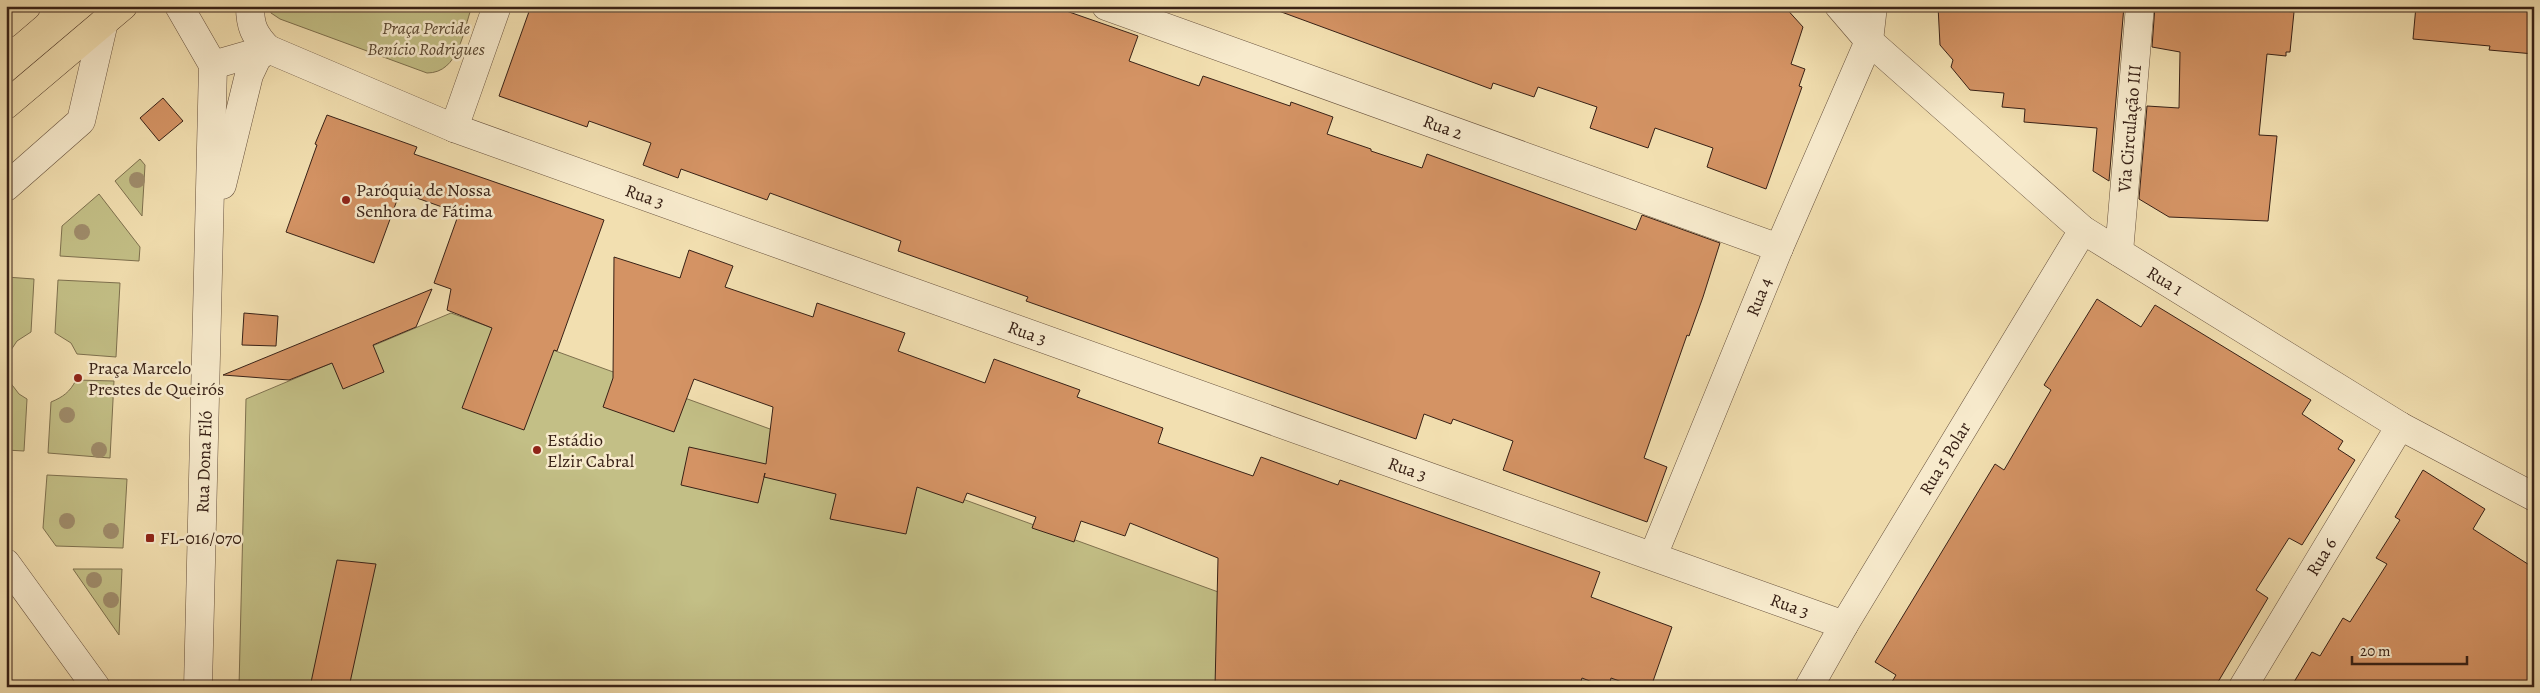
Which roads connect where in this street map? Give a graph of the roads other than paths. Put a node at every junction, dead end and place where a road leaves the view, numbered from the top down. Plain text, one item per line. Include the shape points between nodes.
1 (27, 6) edge
2 (179, 6) edge
3 (250, 6) edge
4 (498, 6) edge
5 (1106, 6) edge
6 (1839, 6) edge
7 (1873, 6) edge
8 (2140, 6) edge
9 (114, 14) edge
10 (6, 24) edge
11 (1869, 41) junction
12 (268, 49) junction
13 (213, 65) junction
14 (6, 105) edge
15 (454, 128) junction
16 (6, 187) edge
17 (211, 207) junction
18 (2083, 230) junction
19 (1779, 248) junction
20 (2119, 252) junction
21 (2400, 426) junction
22 (2534, 497) edge
23 (1653, 556) junction
24 (6, 564) edge
25 (1844, 625) junction
26 (96, 687) edge
27 (198, 687) edge
28 (1809, 687) edge
29 (2243, 687) edge

1 - 10 main road
2 - 13 street
3 - 12 street via 250,24 256,38
4 - 15 street
5 - 19 street, Rua 2
6 - 11 street, Rua 1
7 - 11 street, Rua 4
8 - 20 street, Via Circulação III
9 - 14 main road
9 - 16 street via 81,121
11 - 18 street, Rua 1
11 - 19 street, Rua 4
12 - 13 street
12 - 15 street, Rua 3
12 - 17 street, Rua Dona Filó via 257,58 249,76 222,184
13 - 17 street, Rua Dona Filó
15 - 23 street, Rua 3
17 - 27 street, Rua Dona Filó
18 - 20 street, Rua 1
18 - 25 street, Rua 5 Polar
19 - 23 street, Rua 4
20 - 21 street, Rua 1
21 - 22 street, Rua 1
21 - 29 street, Rua 6
23 - 25 street, Rua 3
24 - 26 street
25 - 28 street, Rua 5 Polar

